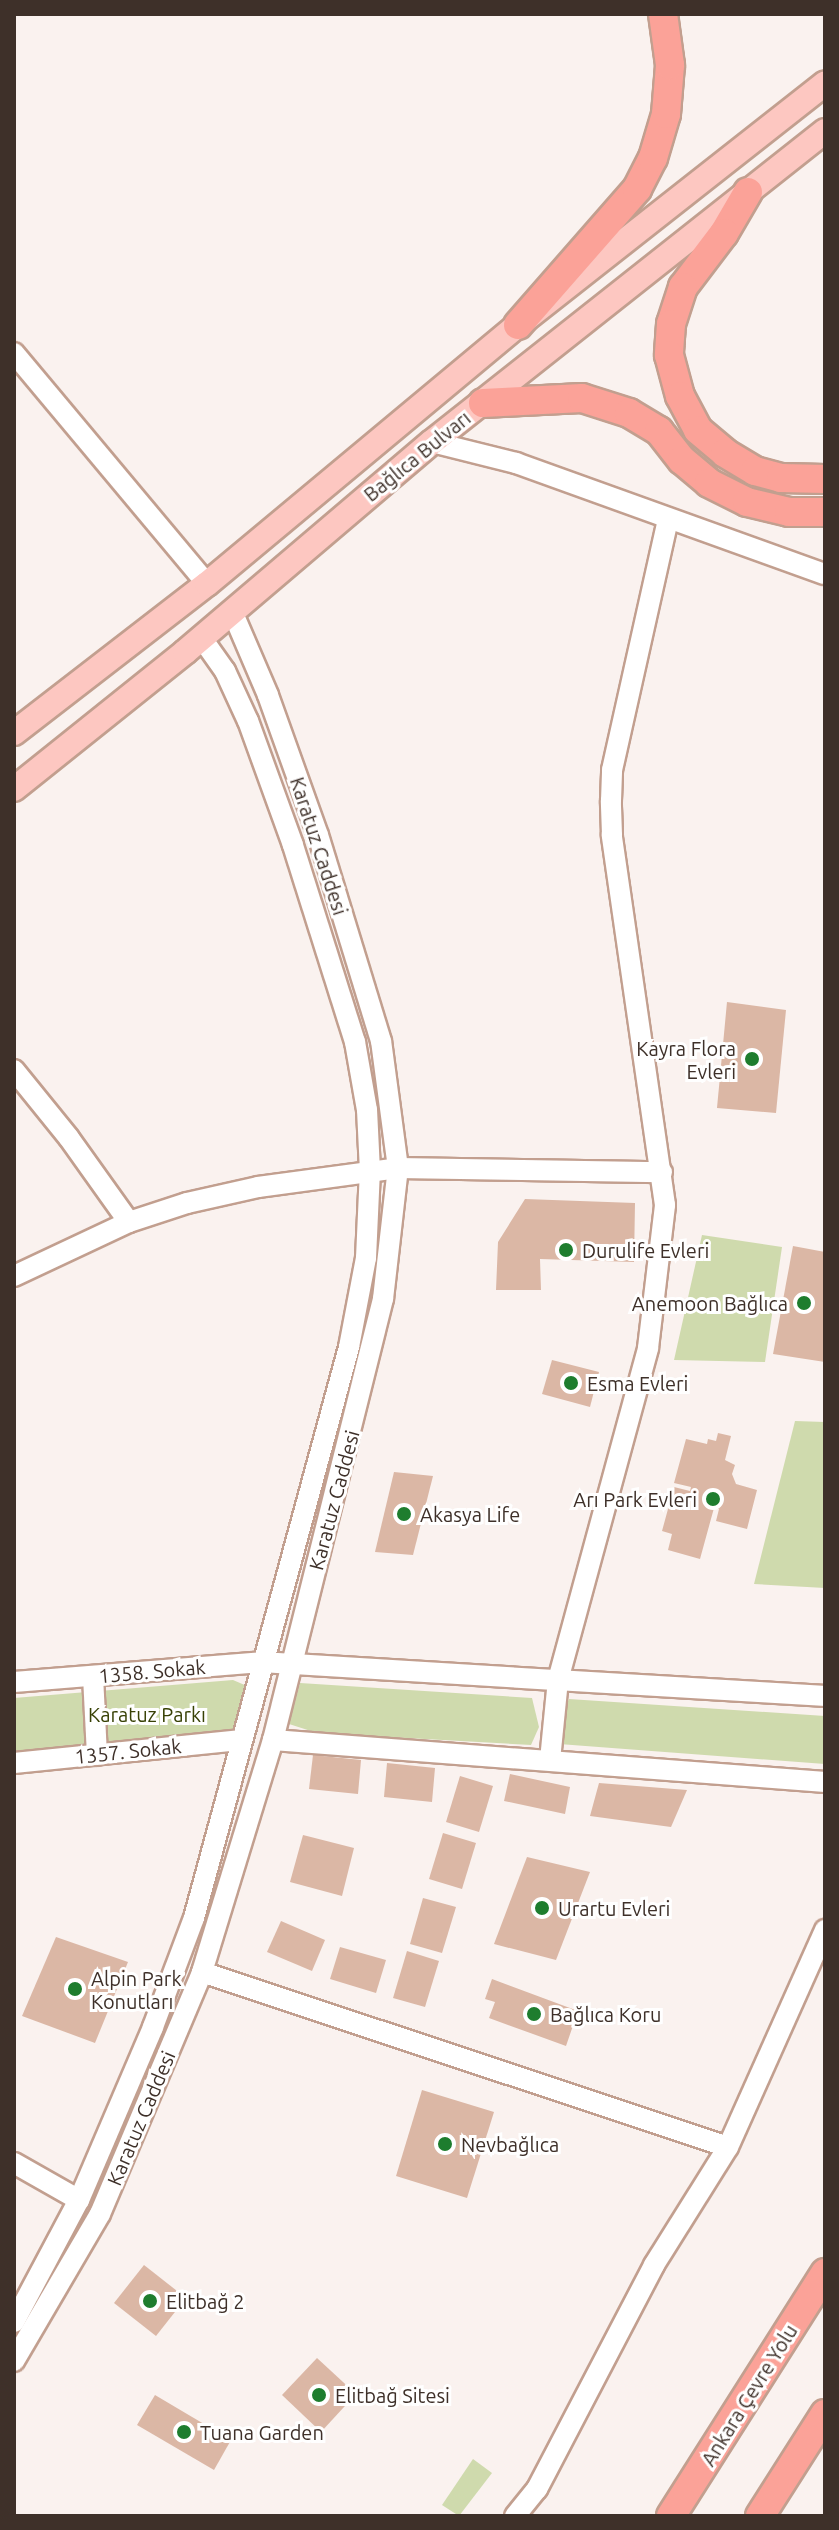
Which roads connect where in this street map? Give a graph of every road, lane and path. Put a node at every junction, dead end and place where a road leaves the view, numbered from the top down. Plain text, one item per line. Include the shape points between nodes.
1 (663, 14) edge
2 (825, 83) edge
3 (825, 131) edge
4 (748, 192) junction
5 (518, 325) junction
6 (14, 353) edge
7 (483, 403) junction
8 (432, 442) junction
9 (825, 479) edge
10 (825, 512) edge
11 (668, 520) junction
12 (825, 574) edge
13 (207, 584) junction
14 (232, 611) junction
15 (201, 637) junction
16 (14, 733) edge
17 (14, 789) edge
18 (14, 1070) edge
19 (398, 1168) junction
20 (370, 1171) junction
21 (662, 1172) junction
22 (129, 1222) junction
23 (14, 1276) edge
24 (261, 1662) junction
25 (291, 1666) junction
26 (93, 1676) junction
27 (558, 1680) junction
28 (14, 1682) edge
29 (825, 1696) edge
30 (242, 1740) junction
31 (273, 1740) junction
32 (97, 1755) junction
33 (550, 1760) junction
34 (14, 1763) edge
35 (825, 1782) edge
36 (825, 1930) edge
37 (202, 1972) junction
38 (728, 2147) junction
39 (14, 2163) edge
40 (79, 2200) junction
41 (825, 2273) edge
42 (14, 2322) edge
43 (14, 2361) edge
44 (825, 2414) edge
45 (515, 2516) edge
46 (671, 2516) edge
47 (760, 2516) edge

1 - 5 highway via 669,77 666,114 653,158 637,189
2 - 5 main road, Bağlıca Bulvarı
3 - 4 main road, Bağlıca Bulvarı
4 - 7 main road, Bağlıca Bulvarı
4 - 9 highway via 679,299 669,355 680,396 698,430 755,471 781,478
5 - 13 main road, Bağlıca Bulvarı
6 - 13 street
7 - 8 main road, Bağlıca Bulvarı
7 - 10 highway via 582,398 629,413 659,431 709,483 747,502 789,512
8 - 11 street via 516,463
8 - 14 main road, Bağlıca Bulvarı
11 - 12 street
11 - 21 street via 612,770 611,801
13 - 16 main road, Bağlıca Bulvarı
14 - 15 main road, Bağlıca Bulvarı
14 - 19 street, Karatuz Caddesi via 318,835 381,1041
15 - 17 main road, Bağlıca Bulvarı
15 - 20 street, Karatuz Caddesi via 225,671 248,721 346,1012 367,1110
18 - 22 street
19 - 20 street
19 - 21 street
19 - 25 street, Karatuz Caddesi via 383,1299
20 - 22 street via 229,1193
20 - 24 street, Karatuz Caddesi via 366,1258 355,1319
21 - 27 street via 665,1205 648,1348
22 - 23 street
24 - 25 street, 1358. Sokak
24 - 26 street, 1358. Sokak
24 - 30 street, Karatuz Caddesi
25 - 27 street, 1358. Sokak
25 - 31 street, Karatuz Caddesi
26 - 28 street, 1358. Sokak
26 - 32 street
27 - 29 street, 1358. Sokak
27 - 33 street
30 - 32 street, 1357. Sokak
30 - 40 street, Karatuz Caddesi via 194,1918
31 - 33 street
31 - 37 street, Karatuz Caddesi
32 - 34 street, 1357. Sokak
33 - 35 street
36 - 38 street
37 - 38 street
37 - 43 street, Karatuz Caddesi via 100,2214
38 - 45 street via 654,2265 537,2489
39 - 40 street
40 - 42 street, Karatuz Caddesi
41 - 46 highway, Ankara Çevre Yolu
44 - 47 highway

